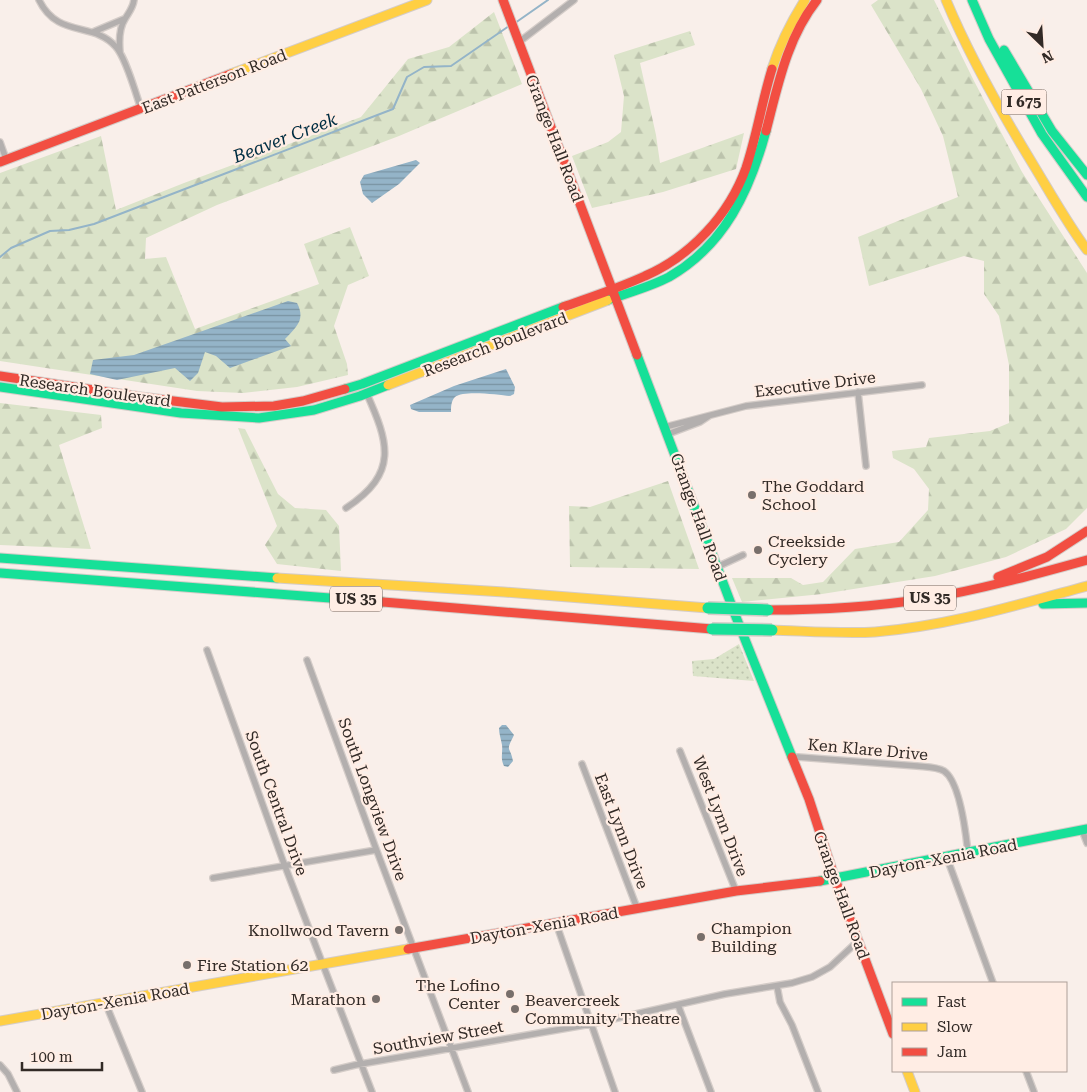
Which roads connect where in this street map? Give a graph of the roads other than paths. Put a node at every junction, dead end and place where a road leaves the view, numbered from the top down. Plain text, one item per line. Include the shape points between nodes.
1 (39, 0) edge
2 (134, 0) edge
3 (427, 0) edge
4 (503, 0) edge
5 (574, 0) edge
6 (805, 0) edge
7 (817, 0) edge
8 (946, 0) edge
9 (408, 3) edge
10 (974, 3) edge
11 (124, 19) junction
12 (93, 32) junction
13 (518, 42) junction
14 (122, 56) junction
15 (141, 109) junction
16 (0, 142) edge
17 (3, 160) edge
18 (1087, 175) edge
19 (1045, 183) junction
20 (1087, 197) edge
21 (1087, 238) edge
22 (1087, 250) edge
23 (614, 293) junction
24 (0, 376) edge
25 (922, 385) dead end
26 (0, 387) edge
27 (364, 389) junction
28 (858, 392) junction
29 (666, 431) junction
30 (866, 466) dead end
31 (346, 508) dead end
32 (1087, 531) edge
33 (743, 555) dead end
34 (0, 558) edge
35 (1087, 560) edge
36 (717, 567) junction
37 (0, 573) edge
38 (1087, 581) edge
39 (1087, 586) edge
40 (1087, 603) edge
41 (1024, 604) junction
42 (803, 610) junction
43 (813, 631) junction
44 (207, 650) dead end
45 (307, 660) dead end
46 (680, 751) dead end
47 (793, 758) junction
48 (582, 764) dead end
49 (1084, 829) edge
50 (1087, 843) edge
51 (376, 850) junction
52 (968, 853) junction
53 (947, 858) junction
54 (286, 865) junction
55 (213, 878) dead end
56 (835, 879) junction
57 (736, 891) junction
58 (638, 908) junction
59 (556, 923) junction
60 (858, 941) junction
61 (414, 948) junction
62 (323, 964) junction
63 (993, 982) edge
64 (777, 986) junction
65 (105, 1002) junction
66 (678, 1005) junction
67 (0, 1021) edge
68 (591, 1024) junction
69 (892, 1031) edge
70 (451, 1048) junction
71 (362, 1064) junction
72 (0, 1065) edge
73 (334, 1070) dead end
74 (907, 1072) edge
75 (1026, 1072) edge
76 (18, 1092) edge
77 (142, 1092) edge
78 (372, 1092) edge
79 (468, 1092) edge
80 (615, 1092) edge
81 (711, 1092) edge
82 (818, 1092) edge
83 (915, 1092) edge
84 (1034, 1092) edge

1 - 12 street via 48,14 61,24
2 - 11 street
3 - 9 main road, East Patterson Road
4 - 13 main road, Grange Hall Road
5 - 13 street
6 - 23 main road, Research Boulevard via 780,41 746,168 725,209 707,232 682,255
7 - 23 main road, Research Boulevard via 798,26 785,56 754,174 742,201 713,242 696,258 668,277
8 - 19 main road, I 675 via 978,71
9 - 15 main road, East Patterson Road
10 - 18 main road via 1053,130
10 - 20 main road, I 675 via 989,39 1042,134
11 - 12 street
11 - 14 street via 120,40
12 - 14 street via 113,43
13 - 23 main road, Grange Hall Road
14 - 15 street
15 - 17 main road, East Patterson Road
16 - 17 street
19 - 21 main road, I 675
19 - 22 main road
23 - 27 main road, Research Boulevard
23 - 29 main road, Grange Hall Road
24 - 27 main road, Research Boulevard via 230,407 274,406
25 - 28 street, Executive Drive
26 - 27 main road, Research Boulevard via 181,413 243,418 314,410
27 - 31 street via 382,435 384,461 374,485
28 - 29 street, Executive Drive via 746,406
28 - 30 street
29 - 36 main road, Grange Hall Road
32 - 42 main road via 1042,560 990,579 917,595
33 - 36 street
34 - 42 main road, US 35, bridge via 708,608
35 - 42 main road, US 35 via 932,598
36 - 47 main road, Grange Hall Road
37 - 43 main road, US 35, bridge via 712,629
38 - 43 main road, US 35 via 957,614 857,629
39 - 41 main road
40 - 41 main road
41 - 43 main road via 918,627 873,632
44 - 54 street, South Central Drive
45 - 51 street, South Longview Drive
46 - 57 street, West Lynn Drive
47 - 52 street, Ken Klare Drive via 917,766 944,772 956,791
47 - 56 main road, Grange Hall Road
48 - 58 street, East Lynn Drive
49 - 50 street
49 - 52 main road, Dayton-Xenia Road
51 - 54 street
51 - 61 street, South Longview Drive
52 - 53 main road, Dayton-Xenia Road
53 - 56 main road, Dayton-Xenia Road
53 - 63 street
54 - 55 street
54 - 62 street, South Central Drive
56 - 57 main road, Dayton-Xenia Road
56 - 60 main road, Grange Hall Road
57 - 58 main road, Dayton-Xenia Road
58 - 59 main road, Dayton-Xenia Road
59 - 61 main road, Dayton-Xenia Road
59 - 68 street
60 - 64 street, Southview Street via 821,972
60 - 69 main road, Grange Hall Road
61 - 62 main road, Dayton-Xenia Road
61 - 70 street, South Longview Drive
62 - 65 main road, Dayton-Xenia Road
62 - 71 street, South Central Drive
64 - 66 street, Southview Street
64 - 82 street via 780,1002
65 - 67 main road, Dayton-Xenia Road
65 - 77 street
66 - 68 street, Southview Street
66 - 81 street
68 - 70 street, Southview Street
68 - 80 street
70 - 71 street, Southview Street
70 - 79 street, South Longview Drive
71 - 73 street, Southview Street
71 - 78 street, South Central Drive
72 - 76 street
74 - 83 main road
75 - 84 street

